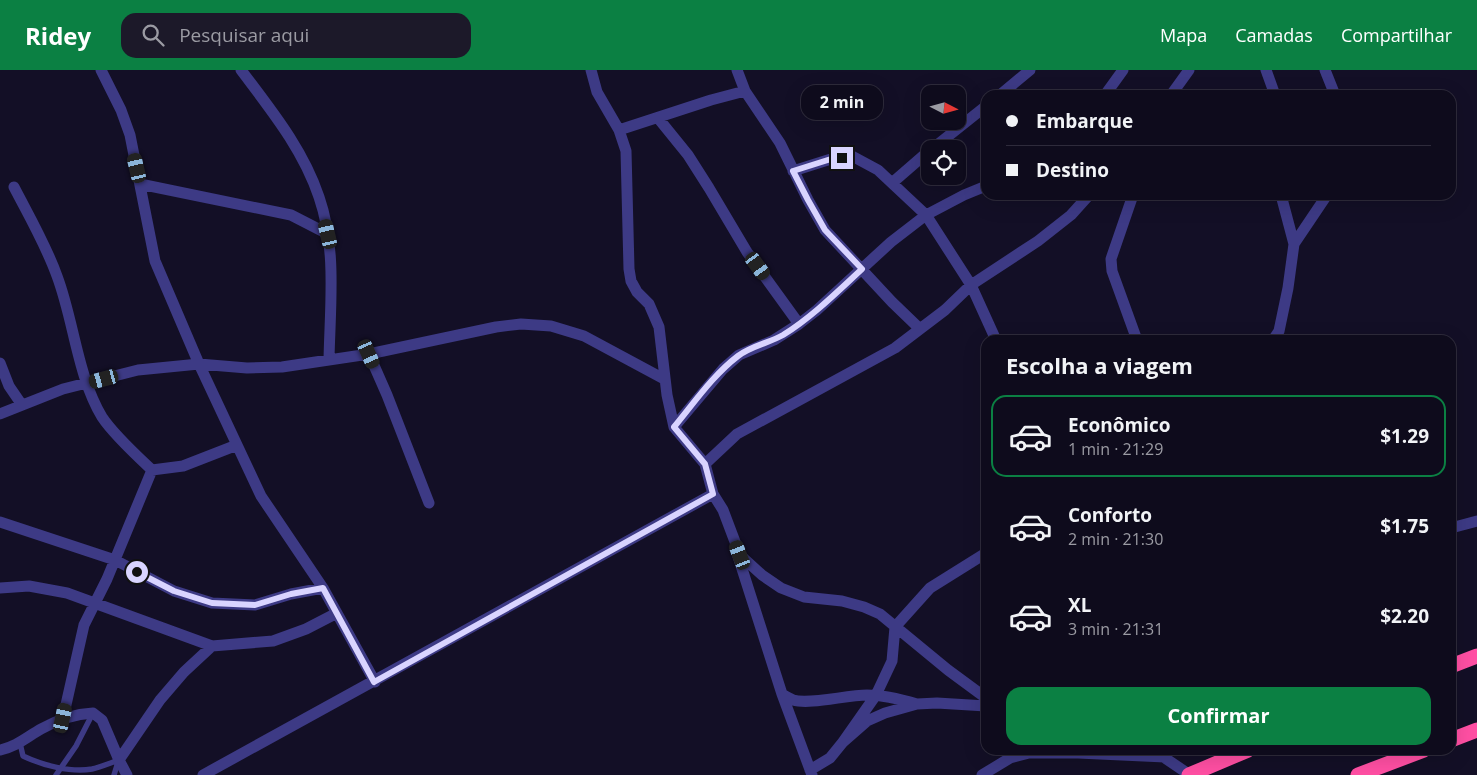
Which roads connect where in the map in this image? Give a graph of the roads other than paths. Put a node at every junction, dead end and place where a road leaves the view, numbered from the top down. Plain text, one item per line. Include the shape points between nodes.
1 (101, 70) edge
2 (241, 70) edge
3 (591, 70) edge
4 (737, 70) edge
5 (1030, 70) edge
6 (1123, 70) edge
7 (1189, 70) edge
8 (1266, 70) edge
9 (1325, 70) edge
10 (1006, 90) edge
11 (1109, 90) edge
12 (1175, 90) edge
13 (1273, 90) edge
14 (1333, 90) edge
15 (745, 92) junction
16 (981, 110) edge
17 (658, 118) junction
18 (619, 130) junction
19 (943, 140) edge
20 (921, 158) edge
21 (793, 171) junction
22 (892, 183) junction
23 (140, 184) junction
24 (14, 187) dead end
25 (981, 188) edge
26 (1084, 200) edge
27 (1131, 200) edge
28 (1282, 200) edge
29 (1324, 200) edge
30 (926, 215) junction
31 (328, 234) junction
32 (1294, 244) junction
33 (862, 269) junction
34 (971, 285) junction
35 (799, 324) junction
36 (920, 329) junction
37 (994, 335) edge
38 (1135, 335) edge
39 (1276, 335) edge
40 (369, 354) junction
41 (329, 360) junction
42 (0, 362) edge
43 (199, 364) junction
44 (664, 379) junction
45 (87, 383) junction
46 (22, 405) junction
47 (0, 414) edge
48 (674, 427) junction
49 (237, 445) junction
50 (705, 464) junction
51 (152, 470) junction
52 (713, 494) junction
53 (429, 503) dead end
54 (723, 510) junction
55 (1477, 521) edge
56 (0, 522) edge
57 (1456, 527) edge
58 (981, 556) edge
59 (115, 560) junction
60 (0, 588) edge
61 (323, 588) junction
62 (95, 603) junction
63 (337, 613) junction
64 (895, 627) junction
65 (212, 646) junction
66 (1477, 656) edge
67 (1456, 664) edge
68 (374, 682) junction
69 (782, 694) junction
70 (981, 694) edge
71 (876, 695) junction
72 (917, 704) junction
73 (981, 706) edge
74 (93, 713) junction
75 (63, 718) junction
76 (1477, 730) edge
77 (1456, 738) edge
78 (843, 742) junction
79 (20, 743) junction
80 (0, 750) edge
81 (1021, 755) edge
82 (1168, 755) edge
83 (1236, 755) edge
84 (1411, 755) edge
85 (119, 760) junction
86 (60, 768) junction
87 (811, 773) edge
88 (56, 775) edge
89 (114, 775) edge
90 (127, 775) edge
91 (203, 775) edge
92 (982, 775) edge
93 (1190, 775) edge
94 (1358, 775) edge

1 - 23 street via 130,135
2 - 31 street via 292,140 307,167
3 - 18 street via 597,92
4 - 15 street
5 - 10 street
6 - 11 street
7 - 12 street
8 - 13 street
9 - 14 street
15 - 17 street
15 - 21 street via 780,143
16 - 19 street
17 - 18 street
17 - 35 street via 688,155 747,252
18 - 44 street via 626,151 631,281 649,304 659,327
20 - 22 street
21 - 22 street via 852,156 878,170
21 - 33 street via 825,230
22 - 30 street
23 - 31 street via 291,215
23 - 43 street via 155,261
24 - 45 street via 57,276
25 - 30 street
26 - 34 street via 1038,241
27 - 38 street via 1114,248 1112,271
28 - 32 street
29 - 32 street
30 - 33 street
30 - 34 street
31 - 41 street via 331,265
32 - 39 street
33 - 35 street
33 - 36 street
34 - 36 street
34 - 37 street
35 - 48 street via 774,340 739,355
36 - 50 street via 894,348 737,434
40 - 41 street
40 - 44 street via 496,327 534,324 584,336
40 - 53 street
41 - 43 street via 282,368
42 - 46 street via 9,386
43 - 45 street via 138,370
43 - 49 street
44 - 48 street
45 - 46 street
45 - 51 street via 103,417 131,451
46 - 47 street
48 - 50 street
49 - 51 street via 183,466
49 - 61 street via 261,496
50 - 52 street
51 - 59 street
52 - 54 street
52 - 68 street
54 - 64 street via 740,555 762,576 804,598 864,607 880,614
54 - 69 street
55 - 57 street
56 - 59 street
58 - 64 street via 930,588
59 - 61 street via 174,591 212,603 255,605
59 - 62 street
60 - 62 street via 28,586 67,593
61 - 63 street
62 - 65 street
62 - 75 street via 84,625
63 - 65 street via 273,641
63 - 68 street
64 - 70 street
64 - 71 street via 892,662
65 - 85 street via 160,700
66 - 67 highway
68 - 91 street
69 - 71 street via 804,701
69 - 87 street
71 - 72 street
71 - 78 street
72 - 73 street
72 - 78 street via 867,721
74 - 75 street
74 - 85 street via 102,720
74 - 86 lane
75 - 79 street
76 - 77 highway
78 - 87 street
79 - 80 street
79 - 86 lane via 23,756
81 - 92 street
82 - 93 street
83 - 93 highway
84 - 94 highway
85 - 86 lane via 91,769
85 - 89 lane
85 - 90 street
86 - 88 lane

